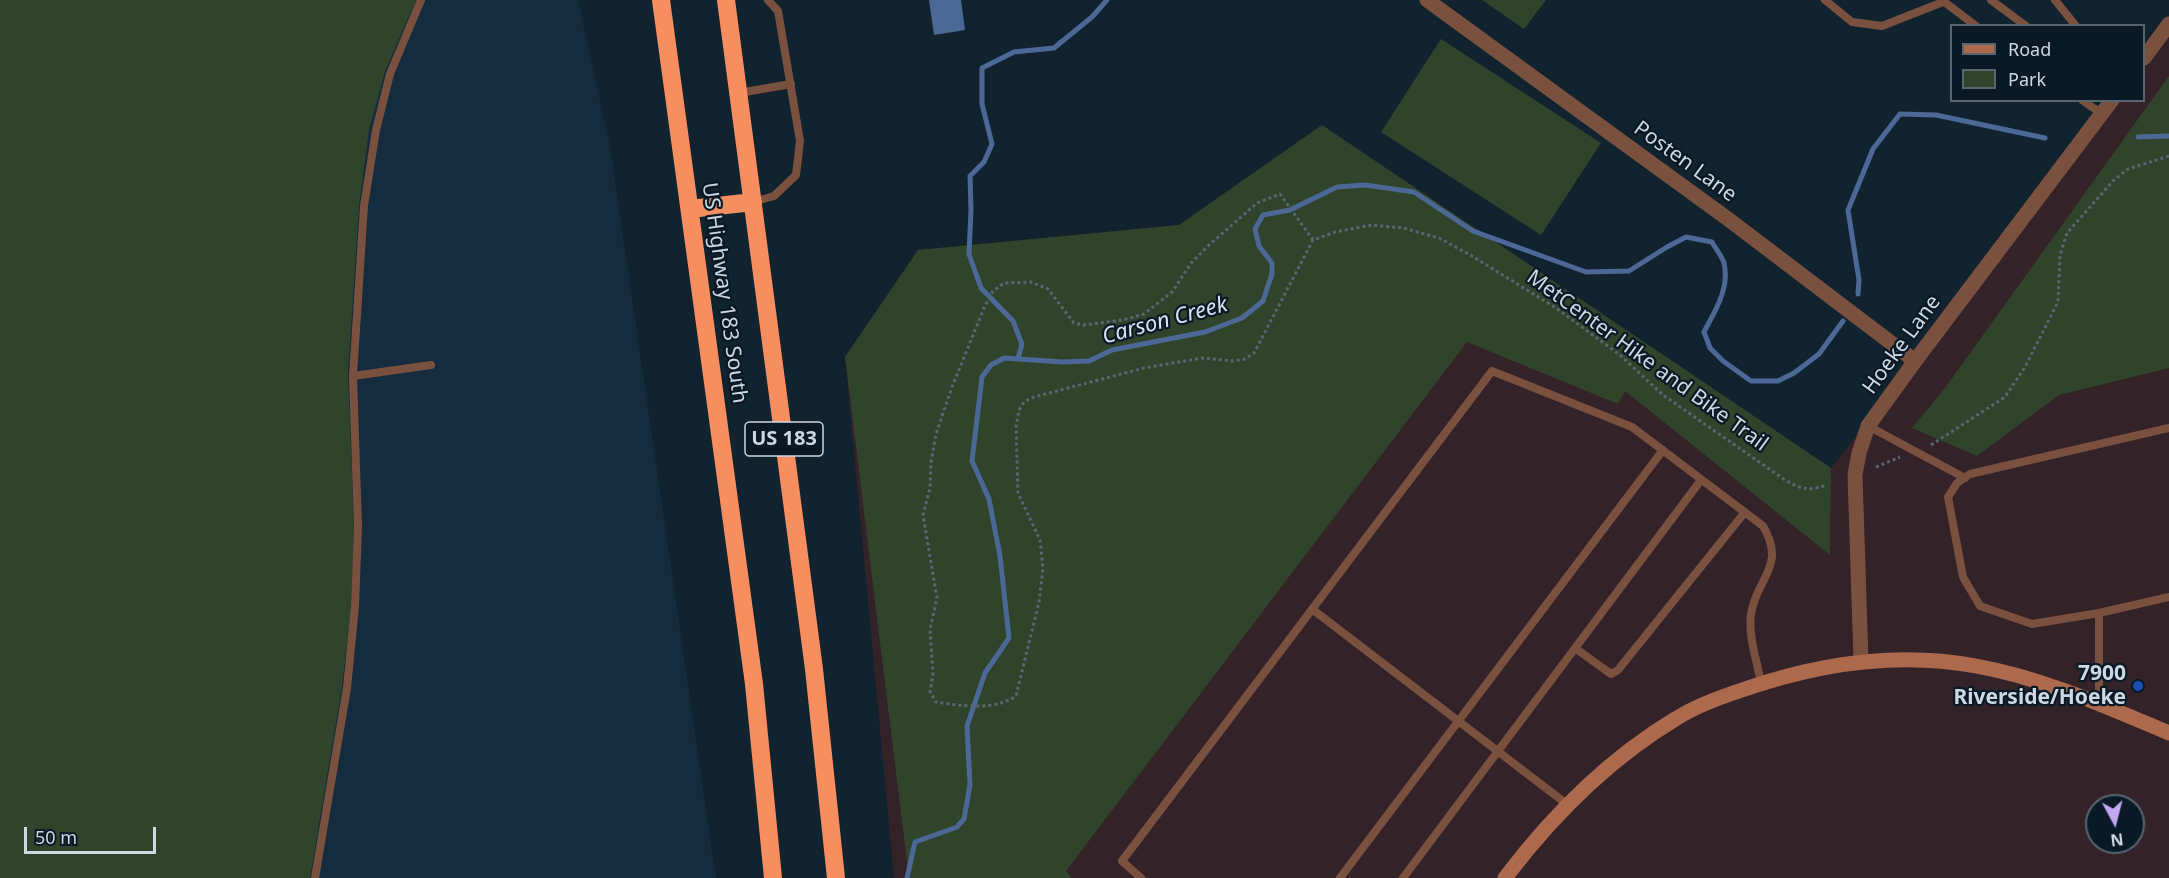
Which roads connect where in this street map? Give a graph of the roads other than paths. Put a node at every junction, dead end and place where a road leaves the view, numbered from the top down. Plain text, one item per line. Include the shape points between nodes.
1 (421, 0) edge
2 (661, 0) edge
3 (726, 0) edge
4 (768, 0) edge
5 (1428, 0) edge
6 (1825, 0) edge
7 (1991, 0) edge
8 (2055, 0) edge
9 (1942, 1) edge
10 (1973, 24) edge
11 (2023, 24) edge
12 (2074, 24) edge
13 (2169, 24) edge
14 (2145, 57) edge
15 (790, 84) junction
16 (738, 93) junction
17 (2085, 102) edge
18 (2111, 102) edge
19 (2102, 114) junction
20 (753, 202) junction
21 (690, 209) junction
22 (1915, 361) junction
23 (431, 365) dead end
24 (353, 376) junction
25 (1868, 426) junction
26 (2169, 428) edge
27 (1663, 450) junction
28 (1965, 478) junction
29 (1701, 480) junction
30 (1745, 512) junction
31 (2169, 597) edge
32 (1312, 609) junction
33 (2099, 613) junction
34 (1575, 648) junction
35 (1861, 661) junction
36 (1761, 683) junction
37 (2099, 704) junction
38 (1458, 721) junction
39 (2169, 733) edge
40 (1498, 752) junction
41 (1568, 806) junction
42 (315, 878) edge
43 (773, 878) edge
44 (836, 878) edge
45 (1141, 878) edge
46 (1340, 878) edge
47 (1403, 878) edge
48 (1505, 878) edge

1 - 24 lane via 390,74 376,130 364,206
2 - 21 highway, US Highway 183 South / US 183
3 - 16 highway, US Highway 183 South / US 183
4 - 15 lane via 778,11
5 - 22 street, Posten Lane
6 - 9 lane via 1852,22 1882,27
7 - 11 lane
8 - 12 lane
9 - 10 lane
13 - 14 street
15 - 16 lane
15 - 20 lane via 800,141 796,175 774,196
16 - 20 highway, US Highway 183 South / US 183
17 - 19 lane
18 - 19 street, Hoeke Lane
19 - 22 street, Hoeke Lane
20 - 21 highway
20 - 44 highway, US Highway 183 South / US 183 via 814,669
21 - 43 highway, US Highway 183 South / US 183 via 754,684
22 - 25 street, Hoeke Lane
23 - 24 lane
24 - 42 lane via 358,526 355,606 347,687
25 - 28 lane
25 - 35 street, Hoeke Lane via 1855,474
26 - 28 lane
27 - 29 lane
27 - 32 lane via 1632,427 1492,371
27 - 38 lane
28 - 33 lane via 1948,497 1963,577 1980,606 2032,624
29 - 30 lane
29 - 34 lane
30 - 34 lane via 1618,670 1611,674
30 - 36 lane via 1763,526 1771,539 1773,558 1750,618
31 - 33 lane
32 - 38 lane
32 - 45 lane via 1122,861
33 - 37 lane
34 - 40 lane
35 - 36 main road
35 - 37 main road via 1925,660 1975,665
36 - 41 main road via 1678,716 1629,749
37 - 39 main road
38 - 40 lane
38 - 46 lane
40 - 41 lane
40 - 47 lane
41 - 48 main road via 1529,846

